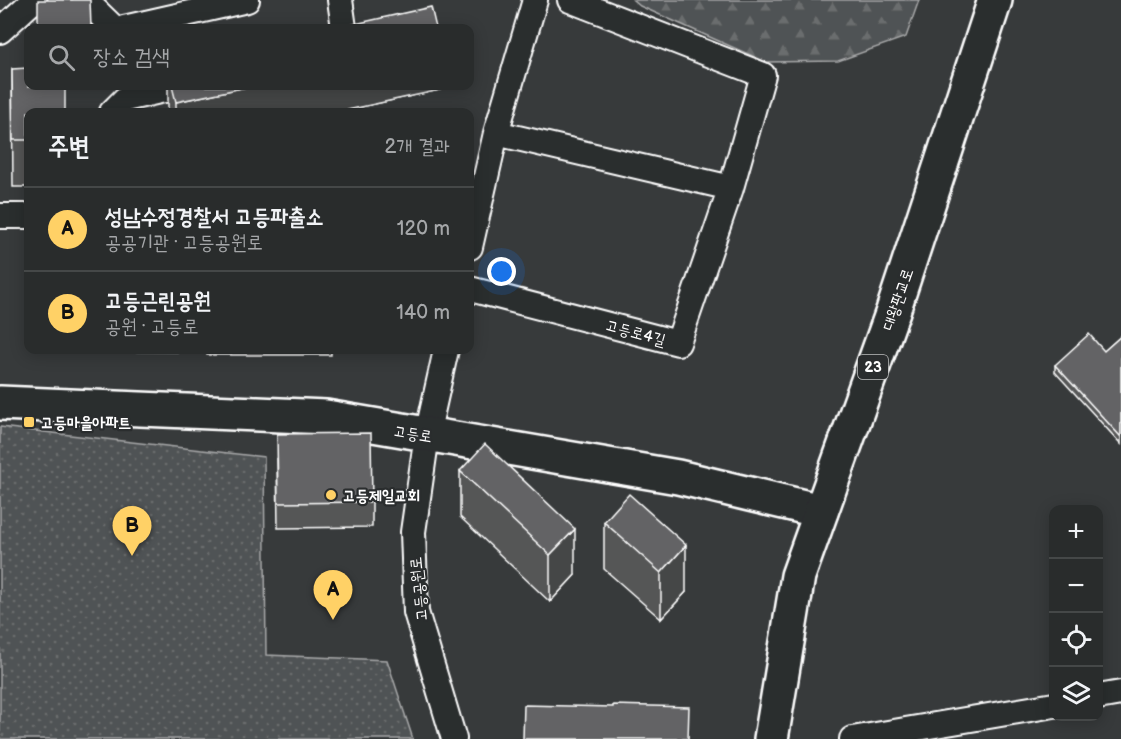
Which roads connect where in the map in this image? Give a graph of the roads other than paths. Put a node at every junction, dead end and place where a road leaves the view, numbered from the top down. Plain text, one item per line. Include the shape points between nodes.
1 (34, 0) edge
2 (85, 0) edge
3 (247, 0) edge
4 (340, 0) edge
5 (536, 0) edge
6 (570, 0) edge
7 (995, 0) edge
8 (110, 24) edge
9 (142, 24) edge
10 (343, 24) edge
11 (0, 31) edge
12 (162, 90) edge
13 (120, 99) edge
14 (496, 133) junction
15 (731, 188) junction
16 (0, 216) edge
17 (24, 216) edge
18 (474, 229) edge
19 (474, 290) edge
20 (445, 354) edge
21 (0, 402) edge
22 (427, 435) junction
23 (821, 511) junction
24 (1121, 693) edge
25 (1103, 696) edge
26 (1049, 706) edge
27 (454, 739) edge
28 (771, 739) edge
29 (852, 739) edge

1 - 11 street
2 - 8 street
3 - 9 street
4 - 10 street
5 - 14 street
6 - 15 street, 고등로4길 via 763,75
7 - 23 street, 대왕판교로 / 23 via 894,311
12 - 13 street
14 - 15 street
14 - 18 street
15 - 19 street, 고등로4길 via 678,343
16 - 17 street
20 - 22 street
21 - 22 street, 고등로 via 326,417
22 - 23 street, 고등로 via 678,477
22 - 27 street, 고등공원로 via 413,532 417,612
23 - 28 street, 대왕판교로 / 23 via 798,576
24 - 25 street
26 - 29 street

